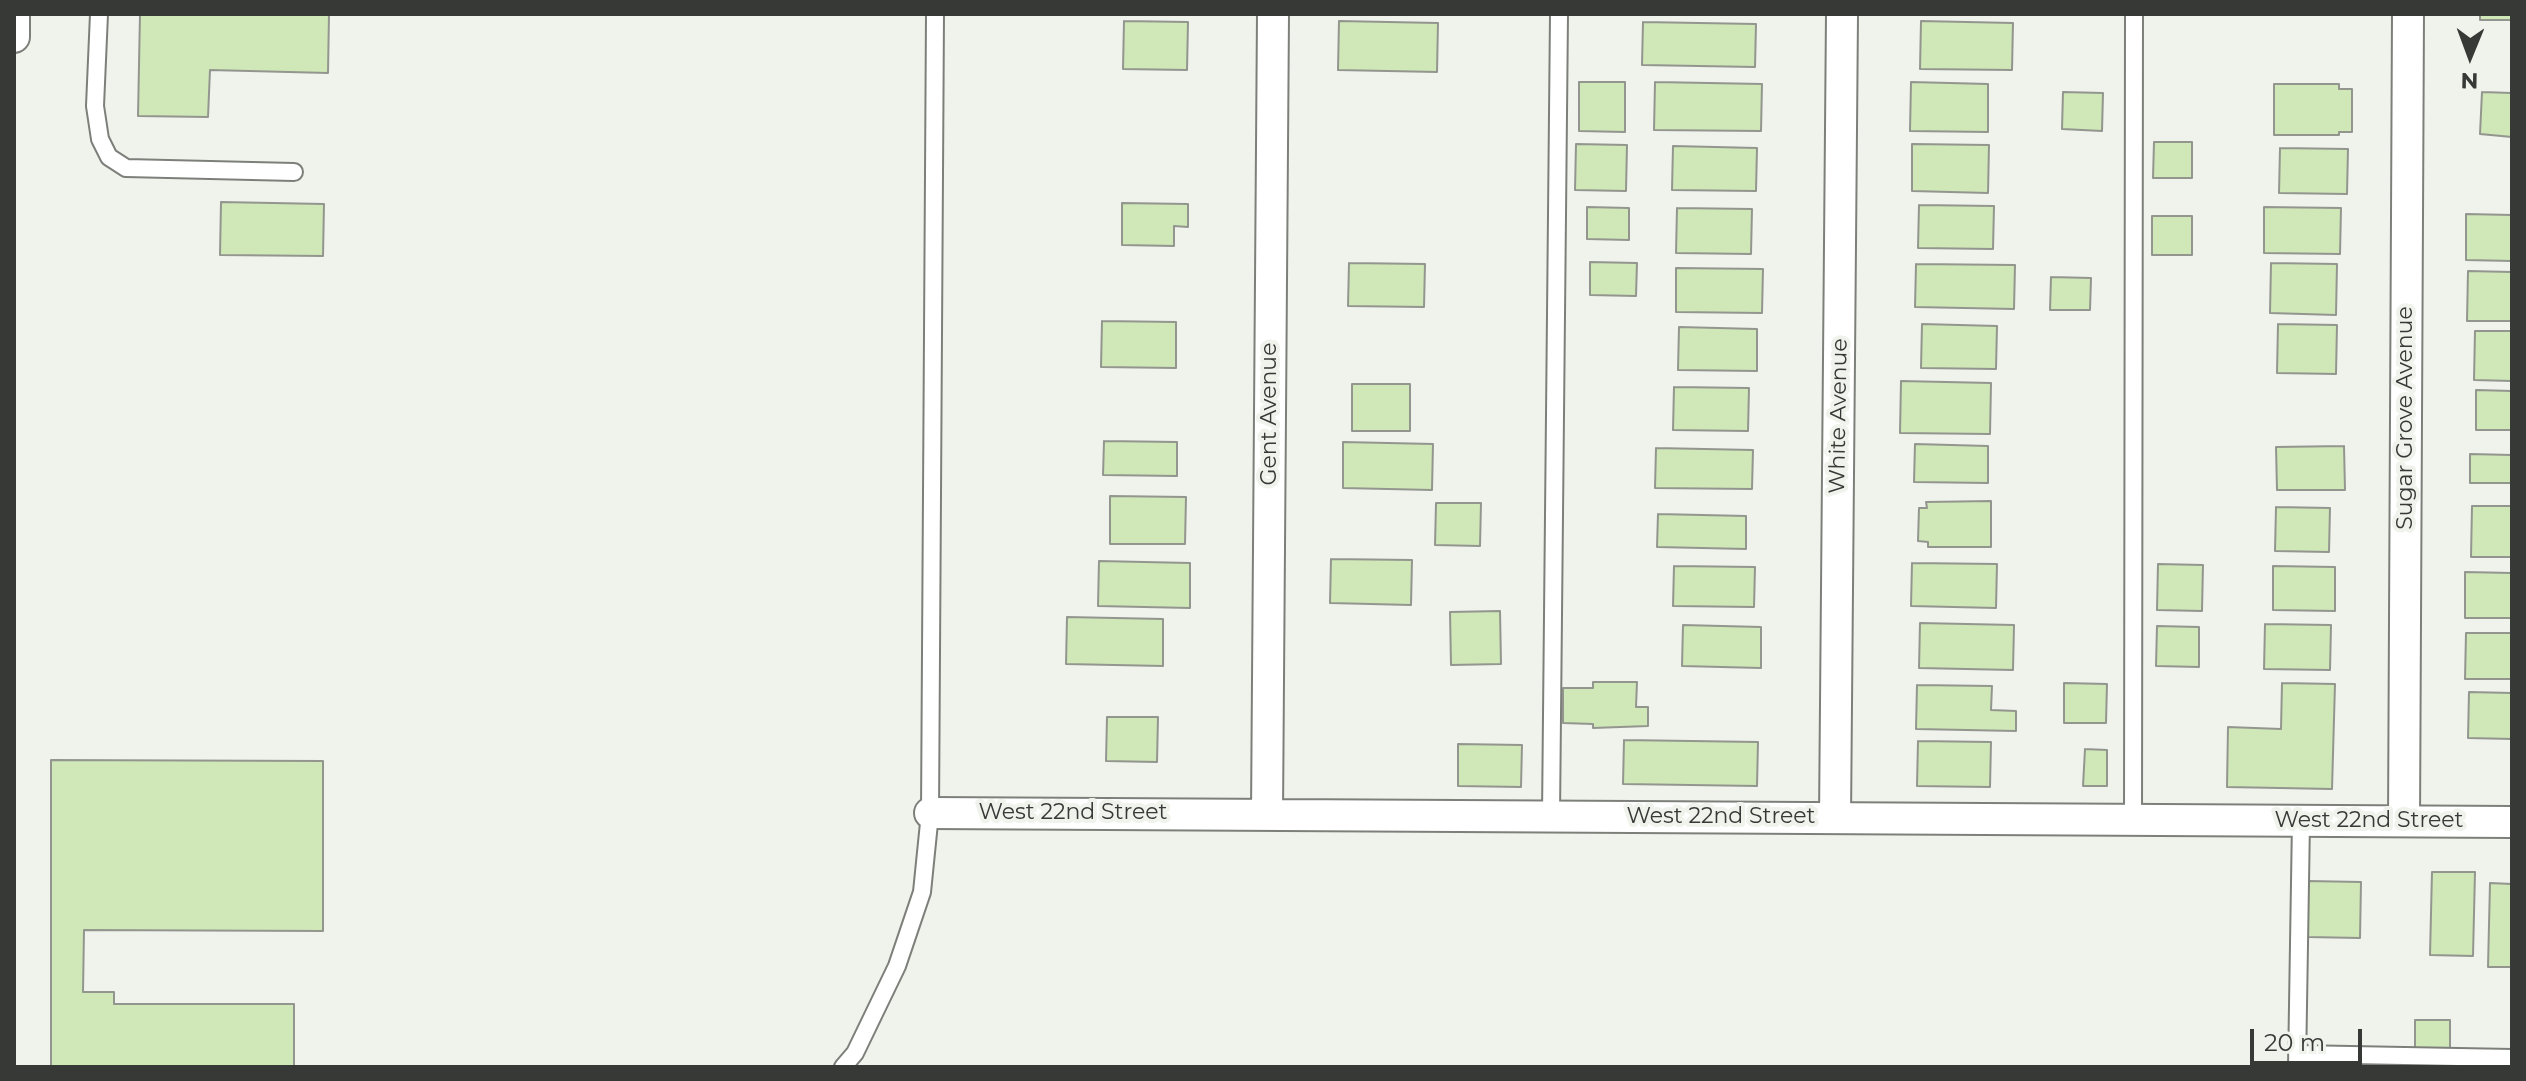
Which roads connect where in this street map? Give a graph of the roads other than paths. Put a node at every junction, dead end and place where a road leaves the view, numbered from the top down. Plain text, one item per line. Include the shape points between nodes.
1 (14, 14) edge
2 (99, 14) edge
3 (935, 14) edge
4 (1273, 14) edge
5 (1559, 14) edge
6 (1842, 14) edge
7 (2134, 14) edge
8 (2408, 14) edge
9 (14, 37) edge
10 (294, 172) dead end
11 (930, 813) junction
12 (1267, 813) junction
13 (1551, 815) junction
14 (1835, 818) junction
15 (2133, 820) junction
16 (2301, 821) junction
17 (2404, 821) junction
18 (2512, 822) edge
19 (2512, 1058) edge
20 (2297, 1061) edge
21 (843, 1067) edge

1 - 9 street
2 - 10 lane via 95,106 109,157 126,168
3 - 11 lane
4 - 12 street, Gent Avenue
5 - 13 lane
6 - 14 street, White Avenue
7 - 15 lane
8 - 17 street, Sugar Grove Avenue
11 - 12 street, West 22nd Street
11 - 21 lane via 922,892 897,966
12 - 13 street, West 22nd Street
13 - 14 street, West 22nd Street
14 - 15 street, West 22nd Street
15 - 16 street, West 22nd Street
16 - 17 street, West 22nd Street
16 - 20 lane
17 - 18 street, West 22nd Street
19 - 20 lane

